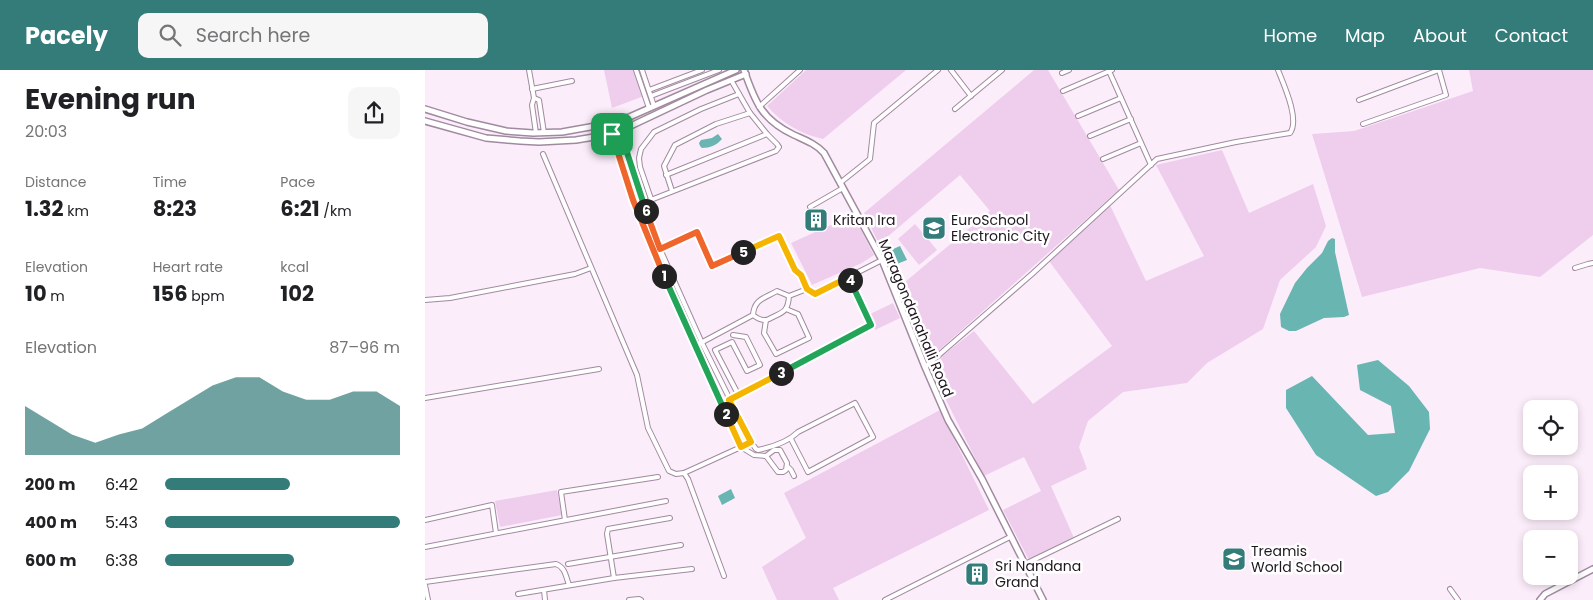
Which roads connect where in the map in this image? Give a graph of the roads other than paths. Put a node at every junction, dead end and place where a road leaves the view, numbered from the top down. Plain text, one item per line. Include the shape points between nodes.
1 (529, 70) edge
2 (636, 70) edge
3 (642, 70) edge
4 (702, 70) edge
5 (719, 70) edge
6 (736, 70) edge
7 (800, 70) edge
8 (938, 70) edge
9 (951, 70) edge
10 (1002, 70) edge
11 (1069, 70) edge
12 (1111, 70) edge
13 (1279, 70) edge
14 (1439, 70) edge
15 (745, 72) edge
16 (1062, 73) dead end
17 (572, 81) dead end
18 (734, 81) junction
19 (532, 89) junction
20 (649, 90) junction
21 (1063, 91) dead end
22 (739, 94) junction
23 (651, 96) junction
24 (971, 96) junction
25 (534, 98) junction
26 (1121, 98) junction
27 (1359, 100) dead end
28 (652, 107) junction
29 (759, 107) junction
30 (425, 109) edge
31 (955, 109) dead end
32 (750, 113) junction
33 (1078, 116) dead end
34 (1131, 119) junction
35 (425, 121) edge
36 (618, 122) junction
37 (609, 124) junction
38 (1363, 124) dead end
39 (620, 131) junction
40 (536, 133) junction
41 (544, 133) junction
42 (612, 134) junction
43 (767, 134) junction
44 (1090, 136) dead end
45 (1141, 143) junction
46 (543, 154) dead end
47 (1103, 159) dead end
48 (1151, 165) junction
49 (666, 175) junction
50 (841, 185) junction
51 (672, 192) junction
52 (650, 200) junction
53 (643, 203) junction
54 (810, 208) dead end
55 (660, 249) junction
56 (882, 260) junction
57 (1593, 264) edge
58 (591, 268) junction
59 (1575, 268) dead end
60 (849, 277) junction
61 (807, 289) junction
62 (789, 296) junction
63 (425, 300) edge
64 (786, 310) junction
65 (753, 315) junction
66 (766, 320) junction
67 (730, 327) junction
68 (733, 334) junction
69 (732, 342) junction
70 (702, 343) junction
71 (695, 346) junction
72 (925, 367) junction
73 (599, 369) dead end
74 (739, 396) junction
75 (425, 398) edge
76 (729, 400) junction
77 (791, 439) junction
78 (751, 442) junction
79 (741, 447) junction
80 (766, 456) junction
81 (787, 466) junction
82 (684, 473) junction
83 (794, 476) dead end
84 (658, 477) dead end
85 (666, 501) dead end
86 (670, 518) dead end
87 (1117, 519) dead end
88 (425, 520) edge
89 (565, 520) junction
90 (497, 533) junction
91 (1010, 537) junction
92 (681, 545) dead end
93 (425, 547) edge
94 (611, 557) junction
95 (568, 564) dead end
96 (1025, 564) junction
97 (692, 569) dead end
98 (1593, 569) edge
99 (724, 576) dead end
100 (614, 578) junction
101 (425, 584) edge
102 (569, 585) junction
103 (1450, 589) dead end
104 (544, 590) junction
105 (517, 594) dead end
106 (428, 600) edge
107 (545, 600) edge
108 (629, 600) edge
109 (641, 600) edge
110 (885, 600) edge
111 (1043, 600) edge
112 (1458, 600) edge
113 (1539, 600) edge

1 - 19 street
2 - 28 street
3 - 20 street
4 - 20 street
5 - 23 street
6 - 28 street
7 - 29 street
8 - 50 street via 874,123 871,159
9 - 24 street
10 - 24 street
11 - 16 street
12 - 21 street
12 - 26 street
13 - 48 street via 1294,117 1294,128 1290,133 1157,159
14 - 27 street
14 - 38 street via 1446,95
15 - 18 street
15 - 29 street, Maragondanahalli Road
17 - 19 street
18 - 22 street
18 - 39 street
19 - 25 street
20 - 23 street
22 - 32 street
22 - 52 street via 654,132 641,149 639,158
23 - 28 street
24 - 31 street
25 - 40 street
25 - 41 street via 539,100
26 - 33 street
26 - 34 street
28 - 36 street
29 - 50 street, Maragondanahalli Road via 781,129 818,146
30 - 40 street via 498,129
32 - 43 street
32 - 49 street via 716,124 675,145 664,166
34 - 44 street
34 - 45 street
35 - 42 street via 486,138 520,141 576,140
36 - 37 street
36 - 39 street
37 - 41 street
37 - 42 street
39 - 42 street
39 - 53 street
40 - 41 street
42 - 71 street via 633,200
43 - 49 street
43 - 51 street via 779,147 776,150
45 - 47 street
45 - 48 street
46 - 58 street
48 - 72 street
49 - 51 street
50 - 54 street
50 - 56 street, Maragondanahalli Road
51 - 52 street
52 - 53 street
53 - 55 street
55 - 61 street via 697,232 712,266 779,236
55 - 70 street
56 - 60 street
56 - 72 street, Maragondanahalli Road
57 - 59 street
58 - 63 street via 575,274
58 - 82 street via 637,375 648,428 669,471
60 - 61 street via 815,294
60 - 74 street via 871,325
61 - 62 street
62 - 64 street
62 - 65 street via 777,291 758,301 753,307
64 - 66 street
64 - 66 street via 798,314 809,338 776,354 764,333
65 - 66 street via 759,320
65 - 67 street
67 - 68 street
67 - 70 street
68 - 69 street
68 - 69 street via 746,337 760,365 747,371
69 - 74 street via 715,350
70 - 71 street
70 - 76 street
71 - 79 street
72 - 91 street, Maragondanahalli Road via 948,420
73 - 75 street
74 - 76 street
76 - 78 street
77 - 77 street via 798,432 855,403 873,438 808,472
77 - 78 street via 758,450
78 - 79 street
79 - 80 street via 754,455
79 - 82 street
80 - 81 street via 778,472 786,470
80 - 81 street via 780,450
81 - 83 street
82 - 99 street
84 - 89 street via 561,492
85 - 89 street
86 - 94 street via 608,529
87 - 96 street
88 - 90 street via 492,506
89 - 90 street
90 - 93 street
91 - 96 street, Maragondanahalli Road
91 - 110 street
92 - 94 street
94 - 95 street
94 - 100 street
96 - 111 street, Maragondanahalli Road
97 - 100 street
98 - 113 street
100 - 102 street
101 - 102 street via 556,564 563,569
101 - 106 street
102 - 104 street
103 - 112 street
104 - 105 street
104 - 107 street
108 - 109 street

